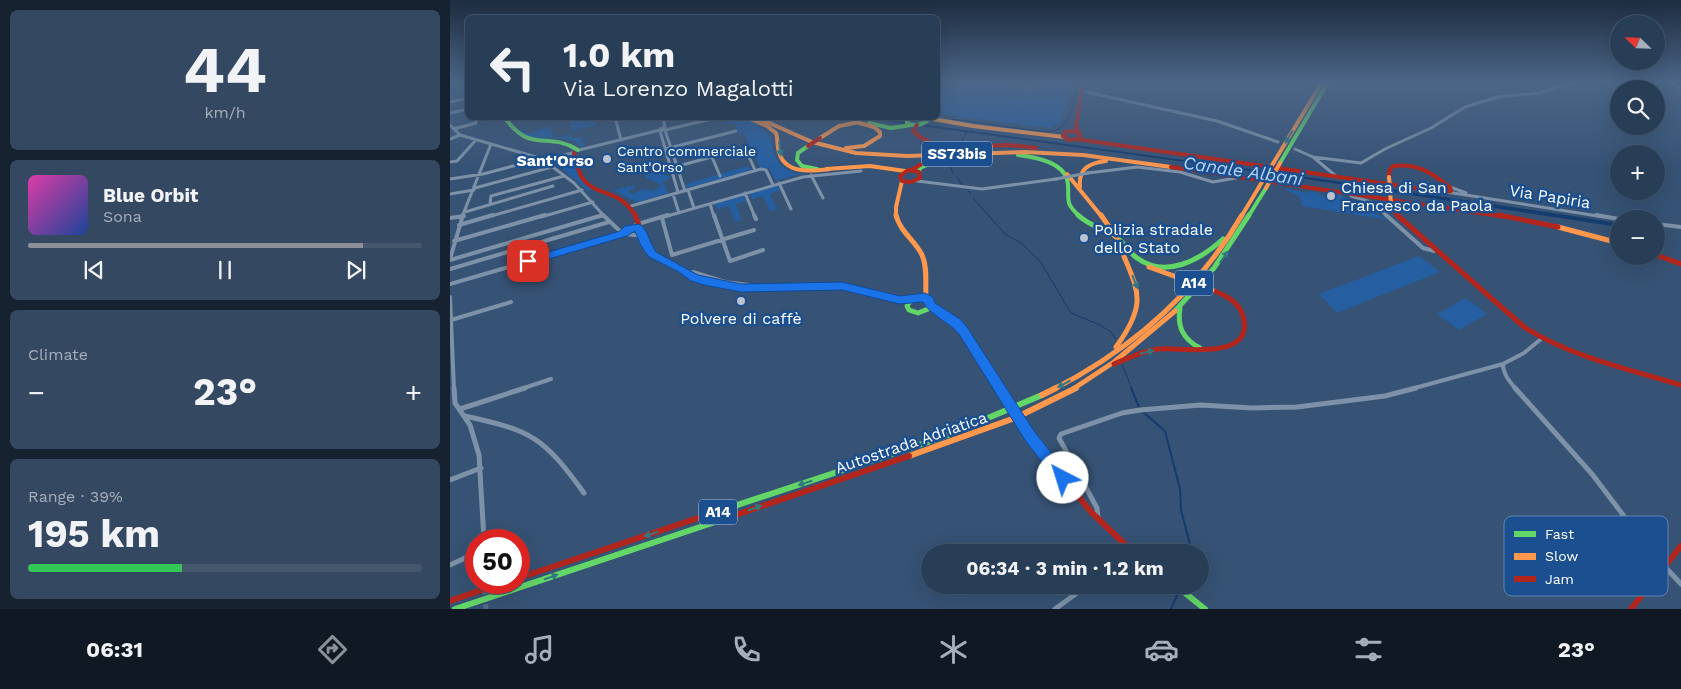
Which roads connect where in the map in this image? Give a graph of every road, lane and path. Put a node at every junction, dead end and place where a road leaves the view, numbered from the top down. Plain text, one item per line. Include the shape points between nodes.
1 (1079, 110) edge
2 (1169, 110) edge
3 (1305, 110) edge
4 (1311, 110) edge
5 (1459, 110) edge
6 (475, 120) edge
7 (506, 120) edge
8 (617, 120) edge
9 (664, 120) edge
10 (708, 120) edge
11 (752, 120) edge
12 (763, 120) edge
13 (770, 120) edge
14 (925, 120) edge
15 (939, 120) edge
16 (907, 121) edge
17 (856, 122) junction
18 (450, 125) edge
19 (917, 126) junction
20 (1076, 126) junction
21 (454, 129) junction
22 (665, 129) junction
23 (672, 129) joint
24 (660, 130) junction
25 (736, 131) dead end
26 (1065, 134) junction
27 (460, 135) junction
28 (1079, 136) junction
29 (450, 139) edge
30 (476, 140) junction
31 (621, 140) junction
32 (615, 141) joint
33 (1278, 142) dead end
34 (491, 144) junction
35 (834, 146) junction
36 (671, 147) junction
37 (665, 149) junction
38 (1042, 149) junction
39 (1295, 149) dead end
40 (576, 151) junction
41 (565, 154) joint
42 (712, 157) junction
43 (1313, 157) junction
44 (541, 159) junction
45 (546, 159) junction
46 (457, 161) joint
47 (450, 162) edge
48 (677, 166) junction
49 (552, 167) junction
50 (1162, 167) junction
51 (671, 168) junction
52 (830, 169) junction
53 (755, 170) junction
54 (889, 170) junction
55 (860, 171) dead end
56 (908, 171) junction
57 (480, 174) junction
58 (1434, 174) junction
59 (564, 176) junction
60 (720, 176) dead end
61 (811, 176) junction
62 (1337, 177) junction
63 (917, 178) junction
64 (450, 179) edge
65 (900, 179) junction
66 (932, 182) joint
67 (779, 183) junction
68 (773, 185) junction
69 (553, 186) dead end
70 (1438, 186) junction
71 (474, 189) junction
72 (1080, 189) junction
73 (1418, 189) junction
74 (1447, 189) junction
75 (582, 190) junction
76 (686, 190) junction
77 (678, 192) junction
78 (745, 193) junction
79 (900, 193) junction
80 (450, 194) edge
81 (673, 194) junction
82 (1478, 197) joint
83 (823, 198) dead end
84 (593, 202) junction
85 (490, 204) junction
86 (710, 204) junction
87 (631, 206) junction
88 (694, 208) junction
89 (791, 209) dead end
90 (679, 213) junction
91 (464, 214) junction
92 (1242, 214) junction
93 (604, 215) junction
94 (450, 218) edge
95 (662, 218) junction
96 (1610, 218) edge
97 (756, 219) dead end
98 (609, 222) junction
99 (459, 225) junction
100 (1665, 225) edge
101 (638, 226) junction
102 (1681, 227) edge
103 (457, 230) junction
104 (754, 230) dead end
105 (450, 231) edge
106 (624, 234) junction
107 (642, 236) junction
108 (1117, 237) junction
109 (722, 239) junction
110 (1610, 239) edge
111 (1610, 240) edge
112 (454, 241) junction
113 (451, 250) edge
114 (763, 250) dead end
115 (1434, 251) junction
116 (1665, 257) edge
117 (450, 259) edge
118 (730, 261) joint
119 (1681, 262) edge
120 (450, 269) edge
121 (693, 272) dead end
122 (719, 283) junction
123 (450, 284) edge
124 (749, 285) dead end
125 (925, 286) junction
126 (450, 297) edge
127 (914, 298) junction
128 (926, 298) junction
129 (900, 300) junction
130 (511, 302) dead end
131 (930, 305) junction
132 (907, 306) junction
133 (1180, 307) junction
134 (925, 311) junction
135 (940, 312) junction
136 (451, 320) edge
137 (1541, 339) junction
138 (1204, 350) junction
139 (1106, 359) junction
140 (1503, 364) junction
141 (1102, 370) junction
142 (551, 379) dead end
143 (1681, 385) edge
144 (452, 402) edge
145 (460, 409) junction
146 (465, 416) junction
147 (482, 468) junction
148 (450, 480) edge
149 (584, 493) dead end
150 (1624, 516) edge
151 (1098, 519) junction
152 (484, 529) edge
153 (1124, 544) edge
154 (1681, 546) edge
155 (465, 558) edge
156 (1668, 562) edge
157 (450, 564) edge
158 (1668, 569) edge
159 (530, 574) edge
160 (1681, 584) edge
161 (471, 594) edge
162 (1076, 594) edge
163 (1186, 594) edge
164 (1641, 596) edge
165 (450, 601) edge
166 (455, 609) edge
167 (1056, 609) edge
168 (1205, 609) edge
169 (1631, 609) edge

1 - 20 main road
2 - 33 street via 1217,121
3 -> 92 main road, Autostrada Adriatica / A14, bridge
133 -> 4 main road, Autostrada Adriatica / A14, bridge via 1221,260
5 - 43 street via 1361,163
6 - 21 street via 476,123
7 - 40 main road via 512,131 520,136 567,142
8 - 31 street
9 - 22 street
10 - 23 street
11 -> 52 main road via 776,133 780,156 788,165 806,171
12 - 50 main road, SS73bis via 820,145 862,154 910,156 1044,152
13 - 35 main road, SS73bis
14 - 19 main road
15 - 26 main road via 1047,136
16 - 17 main road via 898,128
16 - 19 main road
17 - 35 main road via 878,129 879,138 862,147
17 - 52 main road, bridge via 838,127 798,154 798,163
18 - 21 street
19 - 38 main road via 913,132 916,137 931,144
20 - 26 main road
20 - 28 main road
21 - 27 street
22 - 23 street
22 - 24 street
22 - 36 street
24 - 31 street
24 - 37 street
25 - 36 street
26 - 28 main road via 1074,131
26 - 28 main road via 1069,140
27 - 29 street
27 - 30 street
28 - 62 main road, Via Papiria via 1091,142
30 - 34 street
30 - 46 street
31 - 32 street
32 - 40 street
34 - 44 street
34 - 57 street
35 - 38 main road, SS73bis via 898,154
36 - 37 street
36 - 48 street
37 - 51 street
38 - 110 main road, SS73bis via 1262,176 1492,212 1563,225
39 - 43 street
40 - 41 street
40 - 87 main road via 578,171 585,181
41 - 45 street
42 - 48 street
42 - 53 street via 745,148
42 - 60 street
43 - 62 street
44 - 45 street
44 - 57 street
45 - 49 street
46 - 47 street
48 - 51 street
48 - 76 street
49 - 59 street
49 - 71 street
50 - 72 main road via 1115,161 1095,163 1079,173
50 - 111 main road, SS73bis via 1492,214
51 - 77 street
52 - 54 main road via 866,166
53 - 68 street via 766,170
53 - 76 street
54 - 56 main road
54 - 65 main road
55 - 61 street
56 - 63 main road
56 - 65 main road
56 - 72 main road, A14 via 944,157 1026,154 1055,162
57 - 64 street
57 - 71 street
58 - 70 main road
58 - 74 main road
58 - 115 main road, bridge via 1419,166 1400,164 1389,171 1391,204 1398,219
59 - 75 street
59 - 85 street via 491,196
61 - 67 street
61 - 83 street
62 - 73 main road, Via Papiria
63 - 65 main road
63 - 66 street
63 - 79 main road
63 - 108 main road, A14 via 920,168 928,162 952,157 1017,155 1040,159 1057,168 1066,179 1067,198 1081,218
65 - 79 main road
66 - 115 street, bridge via 982,189 1122,168 1189,174 1213,182 1239,178 1354,196 1371,202 1423,248
67 - 68 street
67 - 89 street
68 - 78 street
69 - 85 street
70 - 73 main road, Via Papiria
70 - 74 main road, Via Papiria
71 - 80 street
71 - 91 street
72 - 108 main road, A14
73 - 74 main road, Via Papiria
74 - 82 street, Via Papiria
75 - 84 street
75 - 99 street
76 - 77 street
76 - 88 street
77 - 81 street
78 - 86 street
78 - 97 street
79 - 125 main road via 896,217 923,256
81 - 87 street
81 - 90 street
82 - 96 street, Via Papiria
84 - 93 street
84 - 112 street
85 - 91 street
86 - 88 street
86 - 109 street
87 - 101 main road
88 - 90 street
90 - 95 street
91 - 94 street
91 - 99 street
92 - 108 main road, A14 via 1213,250 1194,262 1180,266 1161,267 1144,262
92 - 139 main road, Autostrada Adriatica / A14 via 1216,256 1187,290 1148,327
93 - 98 street
93 - 117 street
95 - 101 street
95 - 109 street via 672,255
98 - 106 street
98 - 120 street
99 - 103 street
100 - 102 street
101 - 106 street
101 - 106 street
101 - 107 main road
103 - 105 street
103 - 112 street
104 - 109 street
106 - 107 street
106 - 123 street
107 - 122 main road via 647,248 657,258 696,279
108 - 138 main road, A14, bridge via 1141,263 1212,290 1238,305 1245,325 1241,338 1234,345 1219,350
108 -> 139 main road, A14 via 1136,284 1139,306 1132,328
109 - 118 street
112 - 113 street
113 - 117 street
114 - 118 street
115 - 137 main road
116 - 119 main road
121 - 122 street
122 - 124 street
122 - 129 main road via 741,288 842,286
125 - 127 main road
125 - 128 main road
126 - 136 street
127 - 128 main road
127 - 129 main road
127 - 132 main road
128 - 131 main road
129 - 132 main road
130 - 136 street
131 - 134 main road
131 - 135 main road
132 - 134 main road via 912,312
133 - 138 main road, A14 via 1179,333
133 - 141 main road, Autostrada Adriatica / A14
134 - 135 main road
135 - 151 main road, bridge via 963,330 1029,436
136 - 144 street
137 - 140 street
137 - 143 main road
141 -> 138 main road, A14 via 1147,352
139 -> 159 main road, Autostrada Adriatica / A14 via 1031,401 962,430
140 - 150 street via 1509,380 1592,474
140 - 151 street via 1451,380 1356,401 1297,407 1201,405 1141,409 1061,434 1059,438 1097,508
166 -> 141 main road, Autostrada Adriatica / A14 via 968,437 1049,401
142 - 145 street
144 - 145 street
145 - 146 street
146 - 147 street
146 - 149 street via 538,439 557,457
147 - 148 street
147 - 152 street
151 - 153 main road
154 - 156 main road
155 - 157 street
158 - 160 street
161 - 165 main road
162 - 167 street
163 - 168 main road
164 - 169 main road

